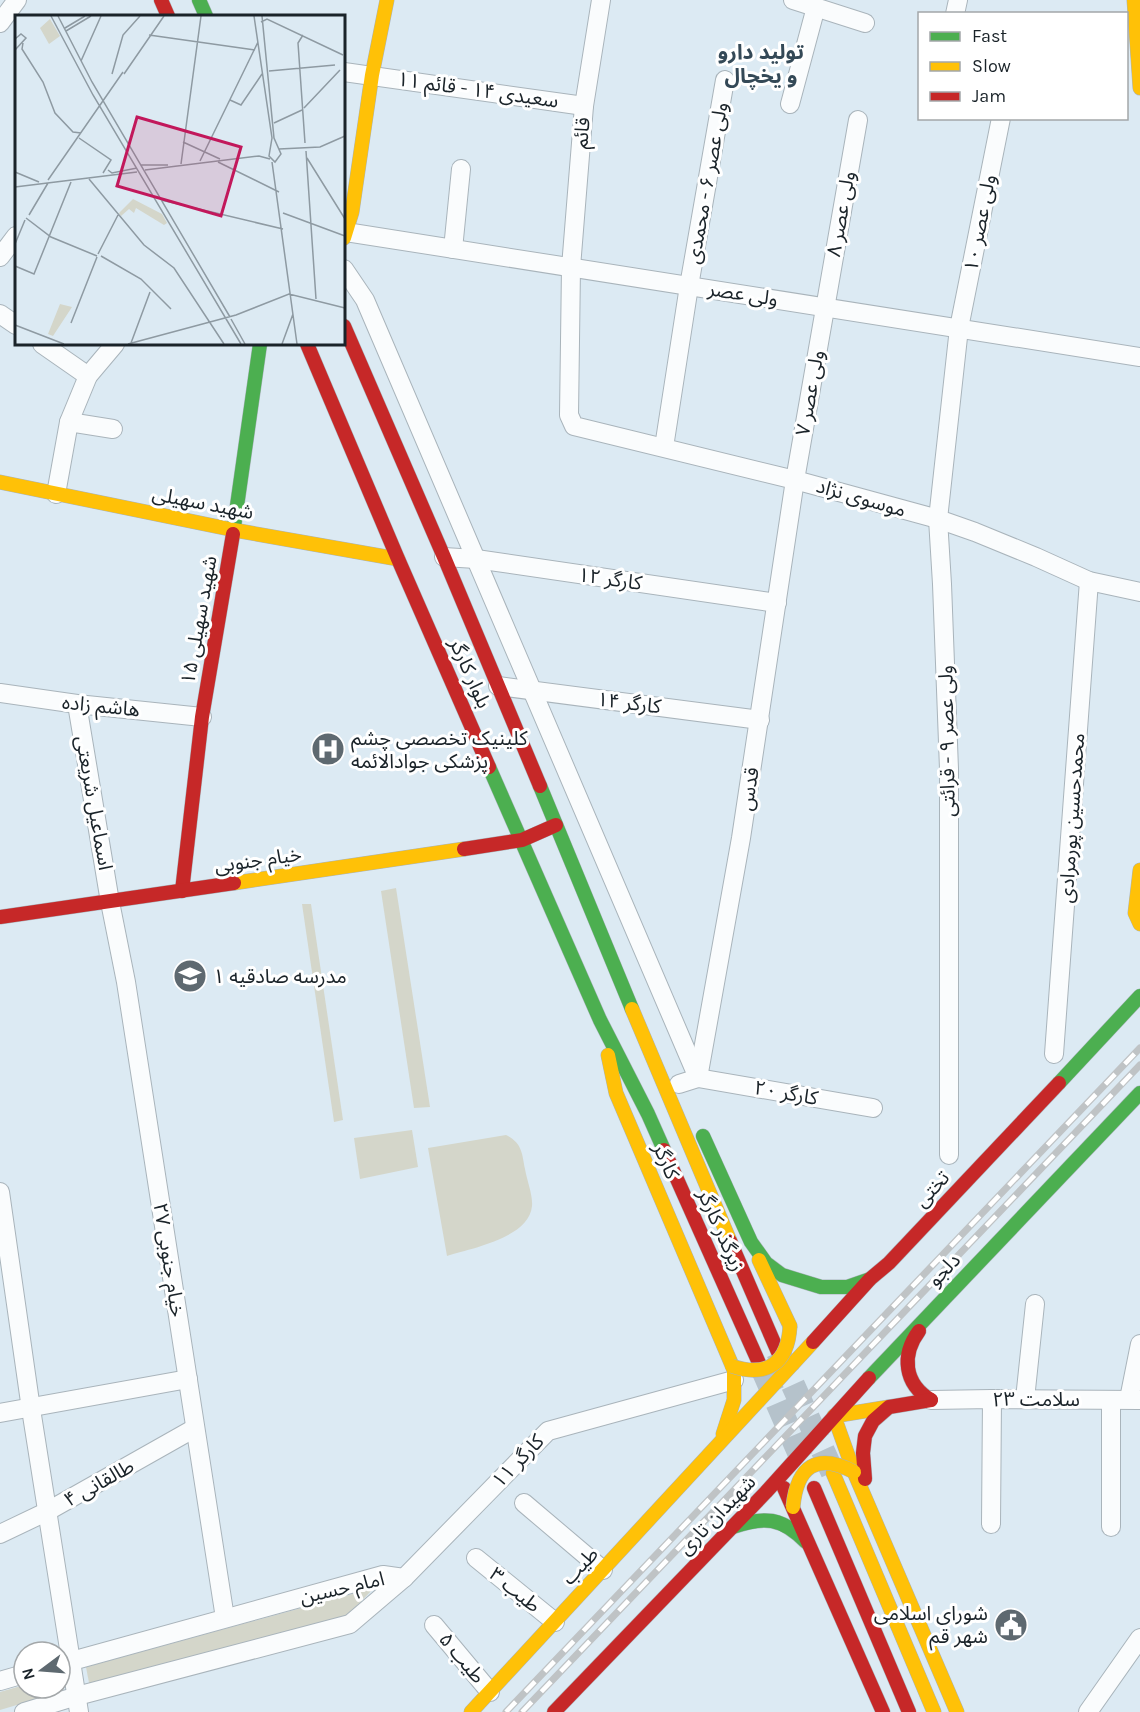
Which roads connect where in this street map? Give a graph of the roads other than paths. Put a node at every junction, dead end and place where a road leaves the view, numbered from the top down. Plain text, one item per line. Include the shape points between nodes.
1 (17, 0) edge
2 (160, 0) edge
3 (199, 0) edge
4 (387, 0) edge
5 (600, 0) edge
6 (793, 0) edge
7 (1134, 0) edge
8 (816, 7) junction
9 (168, 15) edge
10 (206, 15) edge
11 (0, 23) edge
12 (866, 23) dead end
13 (345, 72) edge
14 (372, 75) junction
15 (725, 80) dead end
16 (1140, 88) edge
17 (790, 104) dead end
18 (584, 106) junction
19 (858, 120) dead end
20 (1001, 120) edge
21 (461, 169) dead end
22 (348, 211) edge
23 (345, 235) edge
24 (15, 237) edge
25 (453, 249) junction
26 (0, 257) edge
27 (571, 267) junction
28 (345, 270) edge
29 (689, 286) junction
30 (825, 307) junction
31 (0, 314) edge
32 (15, 325) edge
33 (345, 328) edge
34 (959, 328) junction
35 (43, 345) edge
36 (114, 345) edge
37 (260, 345) edge
38 (308, 345) edge
39 (1140, 357) edge
40 (88, 375) junction
41 (69, 423) junction
42 (574, 426) joint
43 (113, 429) dead end
44 (664, 447) junction
45 (795, 480) junction
46 (0, 482) edge
47 (56, 494) junction
48 (938, 519) junction
49 (234, 530) junction
50 (444, 557) junction
51 (398, 559) junction
52 (476, 560) junction
53 (1089, 581) junction
54 (1140, 592) edge
55 (777, 603) junction
56 (498, 686) junction
57 (532, 690) junction
58 (0, 693) edge
59 (77, 704) junction
60 (202, 717) junction
61 (760, 720) junction
62 (556, 825) junction
63 (522, 840) junction
64 (1140, 870) edge
65 (182, 891) junction
66 (110, 902) junction
67 (0, 917) edge
68 (1140, 924) edge
69 (1140, 996) edge
70 (600, 1020) junction
71 (1054, 1054) dead end
72 (654, 1063) junction
73 (698, 1078) junction
74 (682, 1089) joint
75 (1140, 1093) edge
76 (670, 1102) joint
77 (873, 1108) dead end
78 (648, 1114) joint
79 (698, 1126) dead end
80 (950, 1155) dead end
81 (0, 1192) edge
82 (751, 1242) junction
83 (870, 1280) junction
84 (1035, 1304) dead end
85 (931, 1311) junction
86 (1140, 1344) edge
87 (778, 1352) tunnel mouth
88 (759, 1363) tunnel mouth
89 (733, 1373) junction
90 (188, 1379) junction
91 (992, 1399) junction
92 (1025, 1399) junction
93 (931, 1400) junction
94 (1127, 1400) edge
95 (889, 1407) junction
96 (752, 1408) joint
97 (31, 1409) junction
98 (0, 1413) edge
99 (834, 1416) junction
100 (195, 1428) junction
101 (717, 1447) junction
102 (854, 1472) junction
103 (833, 1473) tunnel mouth
104 (780, 1477) junction
105 (814, 1488) tunnel mouth
106 (524, 1503) dead end
107 (868, 1505) junction
108 (793, 1508) junction
109 (48, 1511) junction
110 (991, 1524) dead end
111 (1111, 1527) dead end
112 (730, 1528) junction
113 (0, 1534) edge
114 (811, 1548) junction
115 (476, 1557) dead end
116 (603, 1570) junction
117 (404, 1578) junction
118 (225, 1618) junction
119 (555, 1622) junction
120 (434, 1625) dead end
121 (1140, 1638) edge
122 (63, 1640) edge
123 (72, 1660) edge
124 (72, 1685) edge
125 (490, 1692) junction
126 (78, 1704) edge
127 (24, 1712) edge
128 (471, 1712) edge
129 (554, 1712) edge
130 (883, 1712) edge
131 (909, 1712) edge
132 (934, 1712) edge
133 (957, 1712) edge
134 (1088, 1712) edge

1 - 11 street
2 - 9 street
3 - 10 street
4 - 14 street
5 - 18 street, قائم
6 - 8 street
7 - 16 street
8 - 12 street
8 - 17 street
13 - 14 street, سعیدی ۱۴ - قائم ۱۱
14 - 18 street, سعیدی ۱۴ - قائم ۱۱
14 - 22 street
15 - 29 street, ولی عصر ۶ - محمدی
18 - 27 street, قائم
19 - 30 street, ولی عصر ۸
20 - 34 street, ولی عصر ۱۰
21 - 25 street
22 - 23 street
23 - 25 street, ولی عصر
24 - 26 street
25 - 27 street, ولی عصر
27 - 29 street, ولی عصر
27 - 42 street, قائم via 568,415
28 - 52 street via 365,300
29 - 30 street, ولی عصر
29 - 44 street, ولی عصر ۶ - محمدی
30 - 34 street, ولی عصر
30 - 45 street, ولی عصر ۷
31 - 32 street
33 - 50 street, بلوار کارگر
34 - 39 street, ولی عصر
34 - 48 street, ولی عصر ۹ - قرائتی
35 - 40 street
36 - 40 street
37 - 49 street, شهید سهیلی ۱۵
38 - 51 street, بلوار کارگر
40 - 41 street
41 - 43 street
41 - 47 street
42 - 44 street, موسوی نژاد
44 - 45 street, موسوی نژاد
45 - 48 street, موسوی نژاد
45 - 55 street, قدس
46 - 47 street, شهید سهیلی
47 - 49 street, شهید سهیلی
48 - 53 street, موسوی نژاد
48 - 80 street, ولی عصر ۹ - قرائتی via 949,769
49 - 51 street, شهید سهیلی
49 - 60 street, شهید سهیلی ۱۵
50 - 52 street, کارگر ۱۲
50 - 56 street, بلوار کارگر
51 - 63 street, بلوار کارگر
52 - 55 street, کارگر ۱۲
52 - 57 street
53 - 54 street, موسوی نژاد
53 - 71 street, محمدحسین پورمرادی
55 - 61 street, قدس
56 - 57 street, کارگر ۱۴
56 - 62 street, بلوار کارگر
57 - 61 street, کارگر ۱۴
57 - 73 street
58 - 59 street, هاشم زاده
59 - 60 street, هاشم زاده
59 - 66 street, اسماعیل شریعتی
60 - 65 street, شهید سهیلی ۱۵
61 - 73 street, قدس
62 - 63 street, خیام جنوبی
62 - 72 street, بلوار کارگر
63 - 65 street, خیام جنوبی
63 - 70 street, بلوار کارگر
64 - 68 street via 1135,913
65 - 66 street, خیام جنوبی
66 - 67 street, خیام جنوبی
66 - 90 street, خیام جنوبی ۲۷
69 - 83 street, تختی
70 - 78 street, بلوار کارگر
70 - 89 street, کارگر via 616,1093
72 - 74 street
72 - 76 street, بلوار کارگر
73 - 74 street
73 - 77 street, کارگر ۲۰
75 - 85 street, دلجو
76 - 87 street, زیرگذر کارگر
78 - 88 street, زیرگذر کارگر
79 - 82 street
81 - 97 street
82 - 83 street via 766,1263 801,1282 847,1287
82 - 89 street, bridge via 790,1326 790,1339 780,1360 770,1366 760,1371
83 - 96 street, تختی
84 - 92 street
85 - 93 street via 909,1348 907,1359 909,1376 923,1397
85 - 99 street, دلجو
86 - 94 street
89 - 101 street via 733,1407
89 - 117 street, کارگر ۱۱ via 548,1431
90 - 97 street
90 - 100 street, خیام جنوبی ۲۷
91 - 92 street, سلامت ۲۳
91 - 93 street, سلامت ۲۳
91 - 110 street
92 - 94 street, سلامت ۲۳
93 - 95 street
94 - 111 street
95 - 99 street
95 - 107 street via 873,1421 866,1436 863,1453
96 - 101 street, طیب
97 - 98 street
97 - 109 street
99 - 102 street
99 - 104 street, دلجو
100 - 109 street, طالقانی ۴
100 - 118 street, خیام جنوبی ۲۷
101 - 116 street, طیب
102 - 107 street
102 - 108 street, bridge via 835,1462 811,1466 793,1493
103 - 132 street
104 - 108 street, شهیدان تاری
104 - 112 street, شهیدان تاری
105 - 131 street
106 - 116 street
107 - 133 street
108 - 114 street, شهیدان تاری
109 - 113 street, طالقانی ۴
109 - 122 street
112 - 114 street via 772,1519 799,1534
112 - 129 street, شهیدان تاری
114 - 130 street, شهیدان تاری
115 - 119 street, طیب ۳
116 - 119 street, طیب
117 - 118 street, امام حسین via 383,1575
117 - 126 street, امام حسین via 350,1624
118 - 123 street, امام حسین
119 - 125 street, طیب
120 - 125 street, طیب ۵
121 - 134 street
124 - 126 street
125 - 128 street, طیب
126 - 127 street, امام حسین

